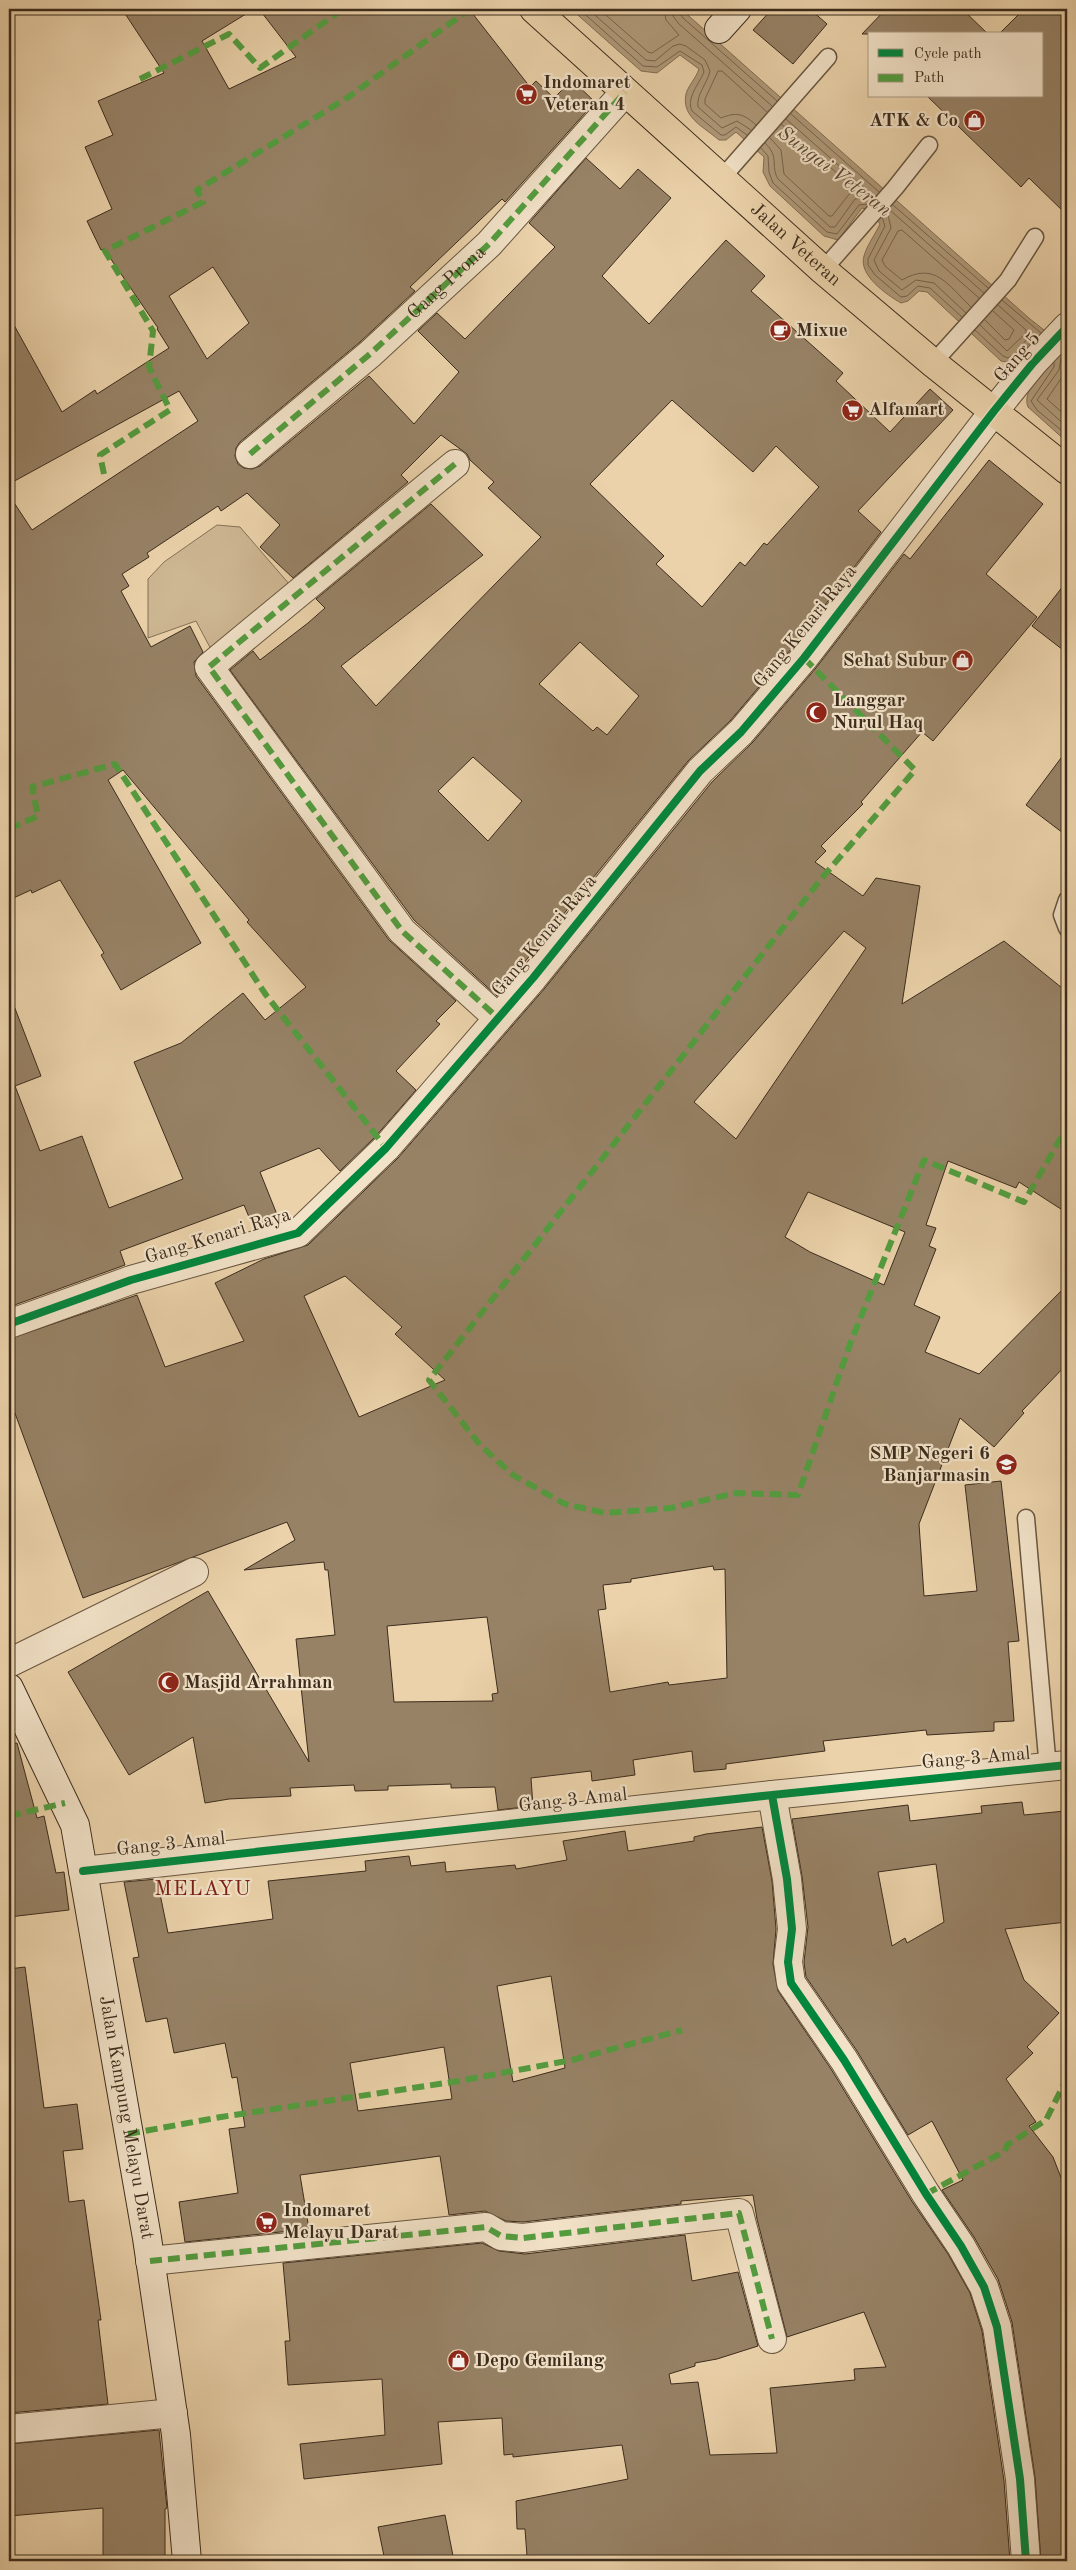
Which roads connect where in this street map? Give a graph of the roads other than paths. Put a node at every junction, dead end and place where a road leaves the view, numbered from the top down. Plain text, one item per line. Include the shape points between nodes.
1 (534, 9) edge
2 (737, 9) edge
3 (718, 29) dead end
4 (828, 57) dead end
5 (625, 92) junction
6 (929, 145) dead end
7 (721, 179) junction
8 (1035, 238) dead end
9 (824, 270) junction
10 (1066, 328) edge
11 (933, 364) junction
12 (994, 411) junction
13 (250, 454) dead end
14 (455, 464) dead end
15 (1067, 470) edge
16 (1067, 900) edge
17 (1067, 928) edge
18 (498, 1018) junction
19 (9, 1324) edge
20 (1026, 1518) dead end
21 (194, 1572) dead end
22 (9, 1663) edge
23 (9, 1688) edge
24 (1058, 1767) edge
25 (772, 1795) junction
26 (83, 1871) junction
27 (150, 2261) junction
28 (772, 2339) dead end
29 (172, 2413) junction
30 (9, 2430) edge
31 (187, 2561) edge
32 (1026, 2561) edge

1 - 5 main road, Jalan Veteran
2 - 3 street
4 - 7 lane
5 - 7 main road, Jalan Veteran
5 - 13 street, Gang Prona via 489,244 370,354
6 - 9 lane
7 - 9 main road, Jalan Veteran
8 - 11 lane via 1008,280
9 - 11 main road, Jalan Veteran
10 - 12 street, Gang 5
11 - 12 main road, Jalan Veteran
12 - 15 main road, Jalan Veteran
12 - 18 street, Gang Kenari Raya via 804,658 741,732 700,772
14 - 18 street via 209,667 402,931
16 - 17 lane via 1062,915
18 - 19 street, Gang Kenari Raya via 386,1148 298,1233 131,1280
20 - 24 lane
21 - 22 street
23 - 26 street, Jalan Kampung Melayu Darat via 76,1825
24 - 25 street, Gang 3 Amal
25 - 26 street, Gang 3 Amal
25 - 32 street via 787,1879 792,1929 788,1962 791,1983 844,2060 984,2287 997,2328 1020,2479
26 - 27 street, Jalan Kampung Melayu Darat
27 - 28 street via 486,2227 502,2236 523,2238 740,2213
27 - 29 street, Jalan Kampung Melayu Darat
29 - 30 street
29 - 31 street, Jalan Kampung Melayu Darat

